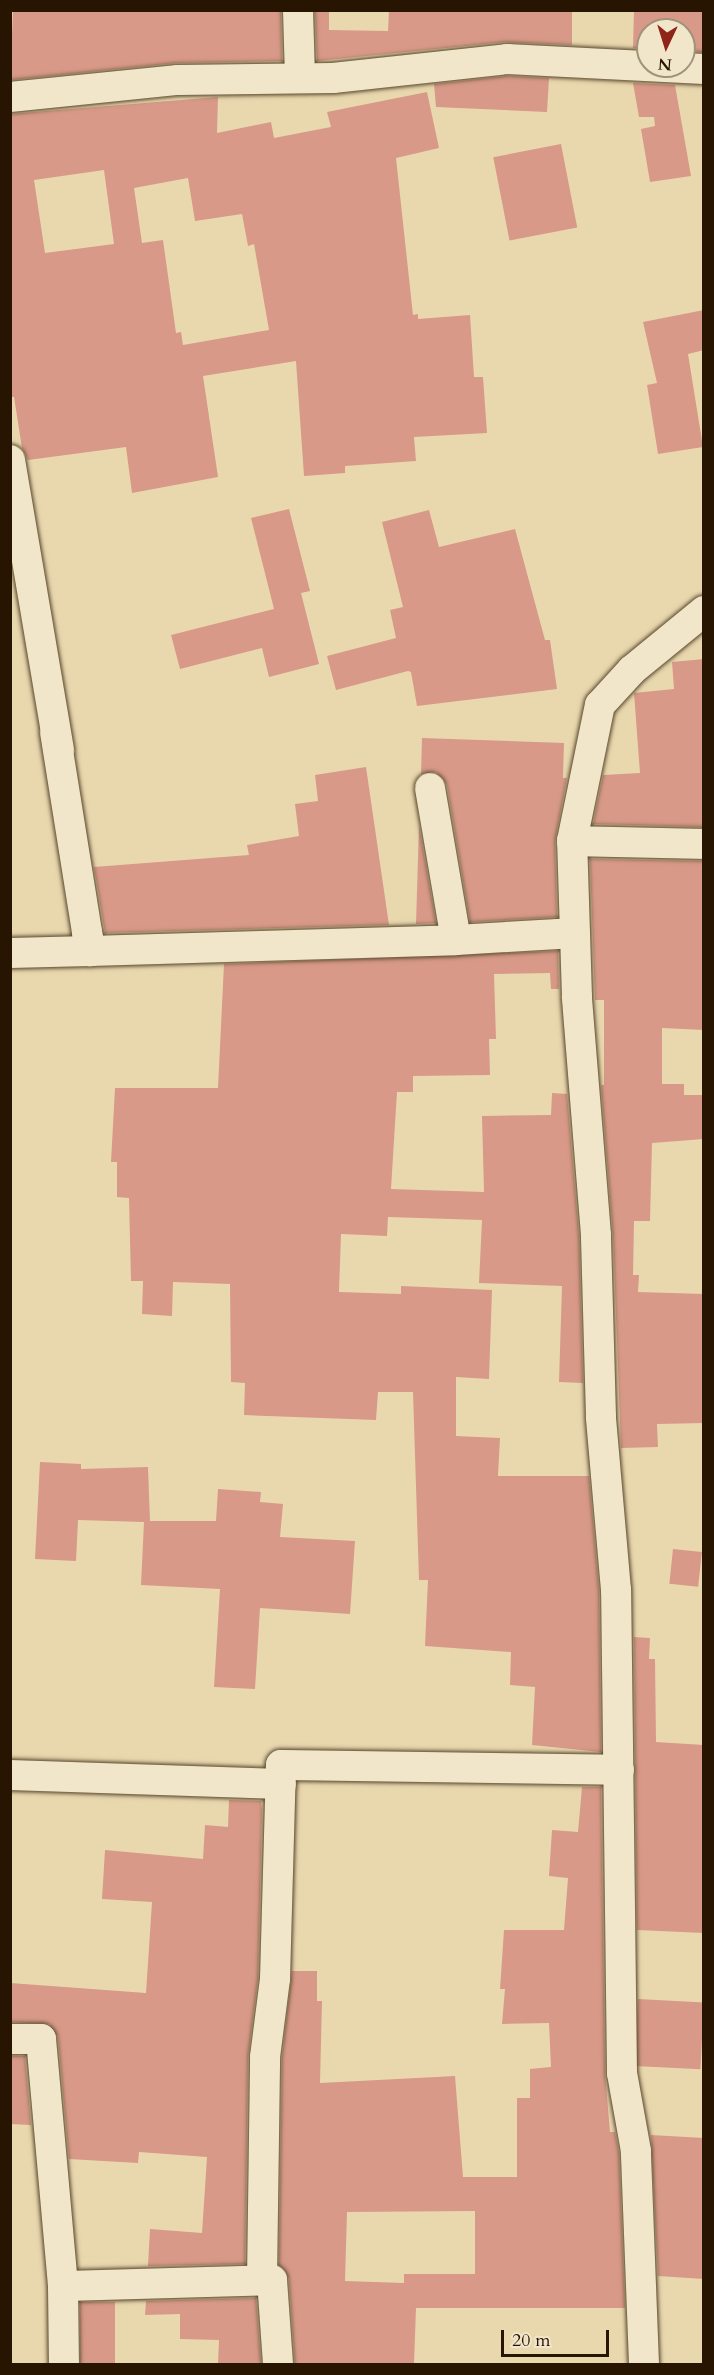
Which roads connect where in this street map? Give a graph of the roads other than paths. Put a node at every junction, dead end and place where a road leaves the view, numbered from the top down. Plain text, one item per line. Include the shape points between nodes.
1 (298, 10) edge
2 (704, 69) edge
3 (300, 76) junction
4 (10, 97) edge
5 (12, 472) edge
6 (704, 611) edge
7 (55, 732) dead end
8 (430, 788) dead end
9 (572, 841) junction
10 (704, 844) edge
11 (575, 933) junction
12 (456, 940) junction
13 (90, 951) junction
14 (10, 953) edge
15 (619, 1770) junction
16 (10, 1775) edge
17 (281, 1784) junction
18 (10, 2039) edge
19 (262, 2280) junction
20 (63, 2286) junction
21 (64, 2364) edge
22 (278, 2364) edge
23 (644, 2364) edge

1 - 3 street
2 - 3 street via 507,59 333,78
3 - 4 street via 178,80
5 - 13 street
6 - 9 street via 632,670 600,705
7 - 13 street
8 - 12 street
9 - 10 street
9 - 11 street
11 - 12 street
11 - 15 street via 597,1235 601,1417 616,1590
12 - 13 street
13 - 14 street
15 - 17 street via 282,1765
15 - 23 street via 622,2073 636,2151
16 - 17 street
17 - 19 street via 275,1980 265,2057
18 - 20 street via 41,2039
19 - 20 street
19 - 22 street via 272,2280
20 - 21 street

